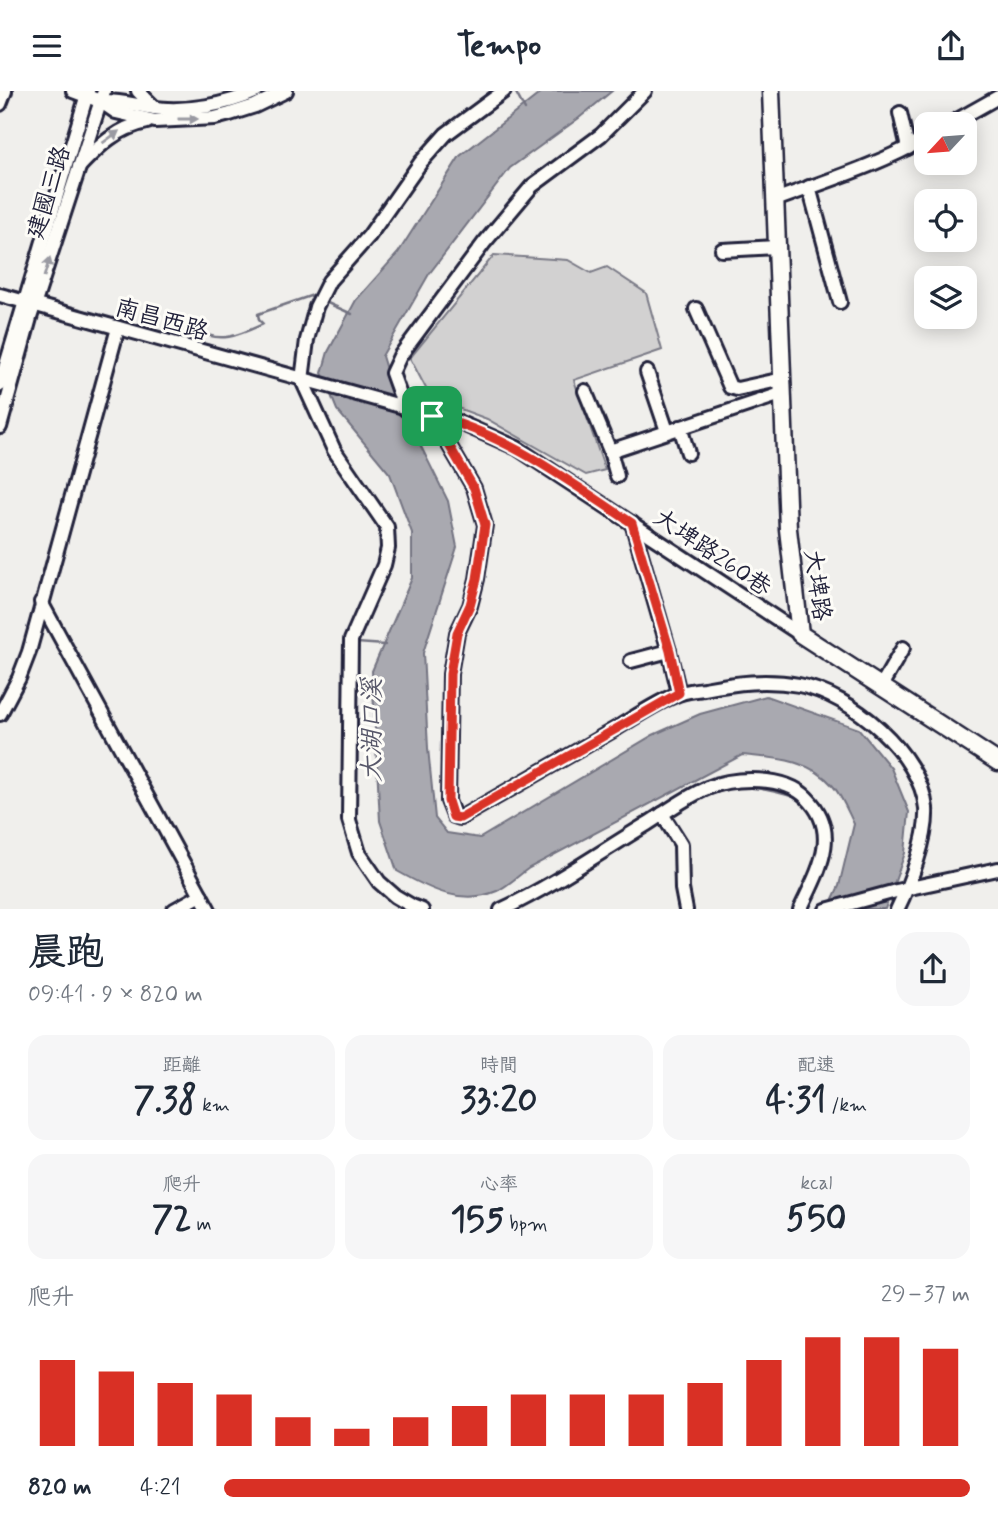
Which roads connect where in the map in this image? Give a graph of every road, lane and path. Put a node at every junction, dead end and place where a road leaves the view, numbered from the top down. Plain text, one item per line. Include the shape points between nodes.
1 (5, 91) edge
2 (73, 91) edge
3 (138, 91) edge
4 (257, 91) edge
5 (286, 91) edge
6 (504, 91) edge
7 (645, 91) edge
8 (771, 91) edge
9 (87, 93) edge
10 (102, 96) edge
11 (998, 97) edge
12 (0, 104) edge
13 (971, 112) edge
14 (900, 113) dead end
15 (155, 114) junction
16 (914, 145) edge
17 (908, 148) junction
18 (77, 170) junction
19 (809, 187) junction
20 (775, 200) junction
21 (776, 247) junction
22 (722, 250) dead end
23 (0, 295) edge
24 (840, 302) dead end
25 (29, 303) junction
26 (696, 309) dead end
27 (118, 328) junction
28 (647, 372) dead end
29 (307, 381) junction
30 (0, 385) edge
31 (784, 386) junction
32 (585, 391) dead end
33 (4, 399) edge
34 (405, 408) junction
35 (432, 416) junction
36 (0, 427) edge
37 (673, 429) junction
38 (610, 451) junction
39 (688, 453) dead end
40 (618, 477) dead end
41 (632, 523) junction
42 (41, 602) junction
43 (800, 634) junction
44 (903, 648) dead end
45 (670, 651) junction
46 (631, 661) dead end
47 (881, 686) junction
48 (679, 693) junction
49 (0, 714) edge
50 (998, 762) edge
51 (662, 814) junction
52 (164, 846) dead end
53 (180, 857) junction
54 (998, 869) edge
55 (902, 890) junction
56 (201, 895) junction
57 (521, 905) edge
58 (174, 909) edge
59 (209, 909) edge
60 (422, 909) edge
61 (500, 909) edge
62 (686, 909) edge
63 (800, 909) edge
64 (826, 909) edge
65 (897, 909) edge

1 - 12 street
2 - 9 street
3 - 15 street
4 - 15 street via 235,100
15 -> 5 street via 215,118
6 - 29 street via 446,134 329,281 307,340
7 - 34 street via 601,135 532,185 484,243 400,356 392,373
8 - 20 main road, 大埤路
9 - 10 street
9 - 25 street, 建國三路
10 - 15 street
10 - 18 street, 建國三路
11 - 13 street
14 - 17 street
18 -> 15 street via 111,135
16 - 17 street
17 - 19 street
25 -> 18 street, 建國三路
19 - 20 street
19 - 24 street
20 - 21 main road, 大埤路
21 - 22 street
21 - 31 main road, 大埤路
23 - 25 street, 南昌西路
25 - 27 street, 南昌西路
25 - 30 street, 建國三路
25 - 33 street, 建國三路
26 - 31 street via 730,387
27 - 29 street, 南昌西路
27 - 42 street
28 - 37 street
29 - 34 street, 南昌西路
29 - 60 street via 334,450 387,527 384,565 351,640 349,820 359,853 379,882 412,907
31 - 37 street
31 - 43 main road, 大埤路 via 788,529
32 - 38 street
33 - 36 street, 建國三路
34 - 35 street, 大埤路260巷
35 - 41 street, 大埤路260巷 via 517,447
35 - 48 street via 474,488 485,525 477,579 457,633 450,674 448,801 453,817 474,812
37 - 38 street
37 - 39 street
38 - 40 street
41 - 43 street, 大埤路260巷
41 - 45 street
42 - 49 street via 29,652
42 - 53 street
43 - 47 main road, 大埤路
44 - 47 street
45 - 46 street
45 - 48 street
47 - 50 main road, 大埤路
48 - 55 street via 768,681 802,686 833,698 884,732 915,771 926,807 926,824
51 - 57 street
51 - 62 street via 681,843
51 - 63 street via 706,788 749,779 803,793 819,810 826,845
52 - 53 street via 173,861
53 - 56 street
54 - 55 street
55 - 64 street
55 - 65 street
56 - 58 street
56 - 59 street
57 - 61 street

